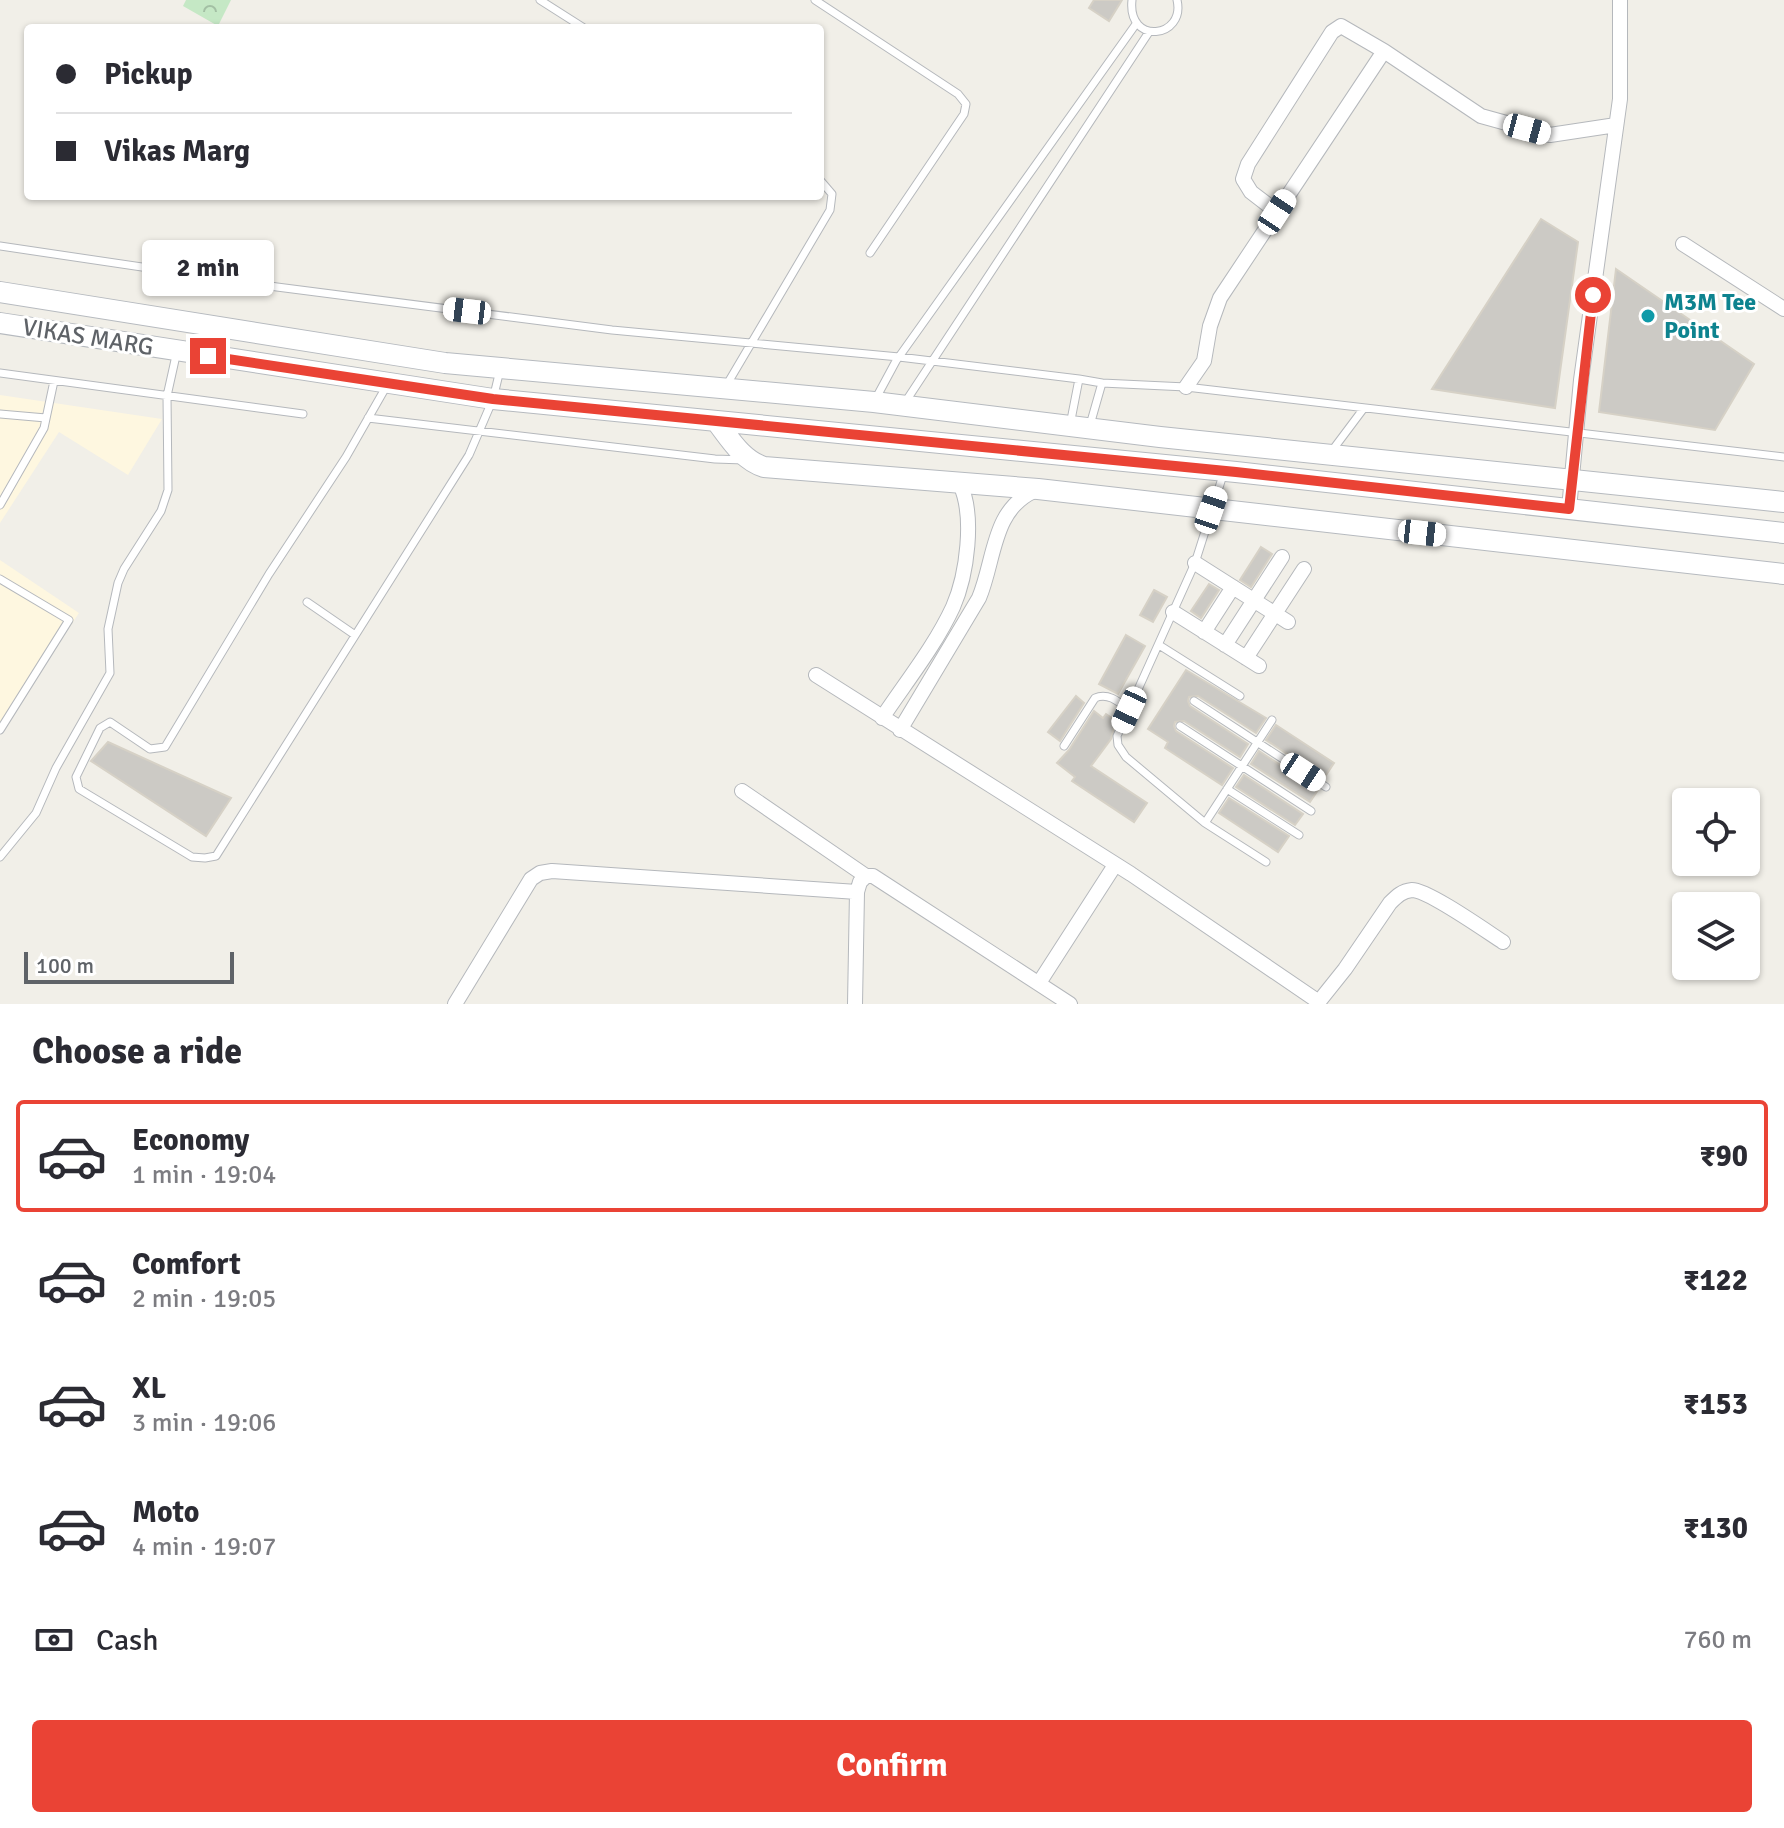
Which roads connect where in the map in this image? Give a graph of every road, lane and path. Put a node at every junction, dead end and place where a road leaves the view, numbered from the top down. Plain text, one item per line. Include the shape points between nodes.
1 (540, 0) edge
2 (815, 0) edge
3 (1132, 0) edge
4 (1177, 0) edge
5 (1620, 0) edge
6 (578, 24) edge
7 (1136, 24) junction
8 (1149, 32) junction
9 (1384, 51) junction
10 (1616, 125) junction
11 (824, 185) edge
12 (1277, 212) junction
13 (1683, 244) dead end
14 (0, 246) edge
15 (870, 253) dead end
16 (0, 292) edge
17 (1783, 306) edge
18 (0, 323) edge
19 (750, 343) junction
20 (177, 351) junction
21 (899, 357) junction
22 (932, 362) junction
23 (500, 368) junction
24 (0, 373) edge
25 (1079, 379) junction
26 (54, 381) junction
27 (1102, 383) junction
28 (387, 385) junction
29 (1186, 387) junction
30 (725, 388) junction
31 (167, 396) junction
32 (493, 399) junction
33 (874, 402) junction
34 (904, 405) junction
35 (1364, 408) junction
36 (0, 414) edge
37 (303, 414) dead end
38 (46, 418) junction
39 (368, 418) junction
40 (716, 421) junction
41 (1080, 427) junction
42 (480, 432) junction
43 (1576, 433) junction
44 (942, 444) junction
45 (1329, 454) junction
46 (1056, 455) junction
47 (1784, 457) edge
48 (749, 460) junction
49 (1224, 471) junction
50 (1572, 478) junction
51 (960, 484) junction
52 (1038, 489) junction
53 (1784, 502) edge
54 (0, 505) edge
55 (1569, 509) junction
56 (1211, 510) junction
57 (1784, 533) edge
58 (1282, 557) dead end
59 (964, 562) junction
60 (1195, 563) junction
61 (989, 565) junction
62 (1304, 569) dead end
63 (1784, 574) edge
64 (0, 579) edge
65 (1233, 587) junction
66 (1254, 600) junction
67 (307, 602) dead end
68 (1173, 612) junction
69 (1282, 618) junction
70 (1204, 632) junction
71 (355, 635) junction
72 (1159, 645) junction
73 (1225, 645) junction
74 (816, 675) dead end
75 (1240, 696) dead end
76 (1194, 701) dead end
77 (1129, 710) junction
78 (882, 718) junction
79 (1272, 720) dead end
80 (1180, 726) dead end
81 (0, 730) edge
82 (900, 730) junction
83 (1258, 742) junction
84 (1064, 746) dead end
85 (1242, 766) junction
86 (1326, 787) dead end
87 (1227, 789) junction
88 (742, 791) dead end
89 (1311, 811) dead end
90 (1205, 823) junction
91 (1299, 835) dead end
92 (0, 857) edge
93 (1266, 862) dead end
94 (1115, 865) junction
95 (866, 876) junction
96 (857, 892) junction
97 (1503, 942) dead end
98 (1039, 983) junction
99 (1318, 1003) edge
100 (455, 1004) edge
101 (855, 1004) edge
102 (1070, 1004) edge

1 - 6 lane
2 - 15 lane via 966,104
3 - 7 lane
4 - 8 lane via 1174,23
5 - 10 street
7 - 8 lane
7 - 21 lane
8 - 22 lane
9 - 10 street via 1481,116 1550,135
9 - 12 street
9 - 12 street via 1341,26 1316,56 1243,179
10 - 43 street
11 - 19 lane via 832,194 830,210
12 - 29 street via 1220,298 1204,361
13 - 17 street
14 - 19 lane via 277,287
16 - 23 main road
18 - 20 main road, VIKAS MARG
19 - 21 lane
19 - 30 lane
20 - 28 main road, VIKAS MARG
20 - 31 lane
21 - 22 lane
21 - 33 lane
22 - 25 lane
22 - 34 lane
23 - 30 main road
23 - 32 lane
24 - 26 lane
25 - 27 lane
25 - 41 lane
26 - 31 lane
26 - 38 lane
27 - 29 lane
27 - 41 lane
28 - 32 main road, VIKAS MARG
28 - 39 lane
29 - 35 lane
30 - 33 main road
31 - 37 lane
31 - 92 lane via 168,490 118,583 108,629 110,673 36,813
32 - 40 main road, VIKAS MARG
32 - 42 lane
33 - 34 main road
34 - 41 main road
35 - 43 lane
35 - 45 lane
36 - 38 lane
38 - 54 lane
39 - 42 lane
39 - 71 lane via 165,747 150,749 105,724 75,783 192,857 216,856
40 - 44 main road, VIKAS MARG
40 - 48 main road
41 - 45 main road
42 - 48 lane
42 - 71 lane
43 - 47 lane
43 - 50 street
44 - 46 main road, VIKAS MARG
44 - 51 main road
45 - 50 main road
46 - 49 main road, VIKAS MARG
46 - 52 main road
48 - 51 main road via 764,467
49 - 55 main road, VIKAS MARG
49 - 56 lane
50 - 53 main road
50 - 55 street
51 - 52 main road
51 - 59 street via 968,508
52 - 56 main road
52 - 61 street via 1010,509
55 - 57 main road, VIKAS MARG
56 - 60 lane
56 - 63 main road
58 - 66 street
59 - 61 street
59 - 78 street via 952,608
60 - 65 street
60 - 68 lane
61 - 82 street via 979,598
62 - 69 street
64 - 81 lane via 69,620
65 - 66 street
65 - 70 street
66 - 69 street
66 - 73 street
67 - 71 lane
68 - 70 street
68 - 72 lane
69 - 73 street via 1252,662
70 - 73 street
72 - 75 lane
72 - 77 lane
74 - 78 street
76 - 83 lane
77 - 84 lane via 1111,698 1095,698
77 - 90 lane via 1117,736 1126,757
78 - 82 street
79 - 83 lane
80 - 85 lane
82 - 94 street
83 - 85 lane
83 - 86 lane
85 - 87 lane
85 - 89 lane
87 - 90 lane
87 - 91 lane
88 - 95 street
90 - 93 lane
94 - 98 street
94 - 99 street
95 - 96 street
95 - 98 street
96 - 100 street via 540,873 523,891
96 - 101 street
97 - 99 street via 1424,892 1407,891 1390,903
98 - 102 street

